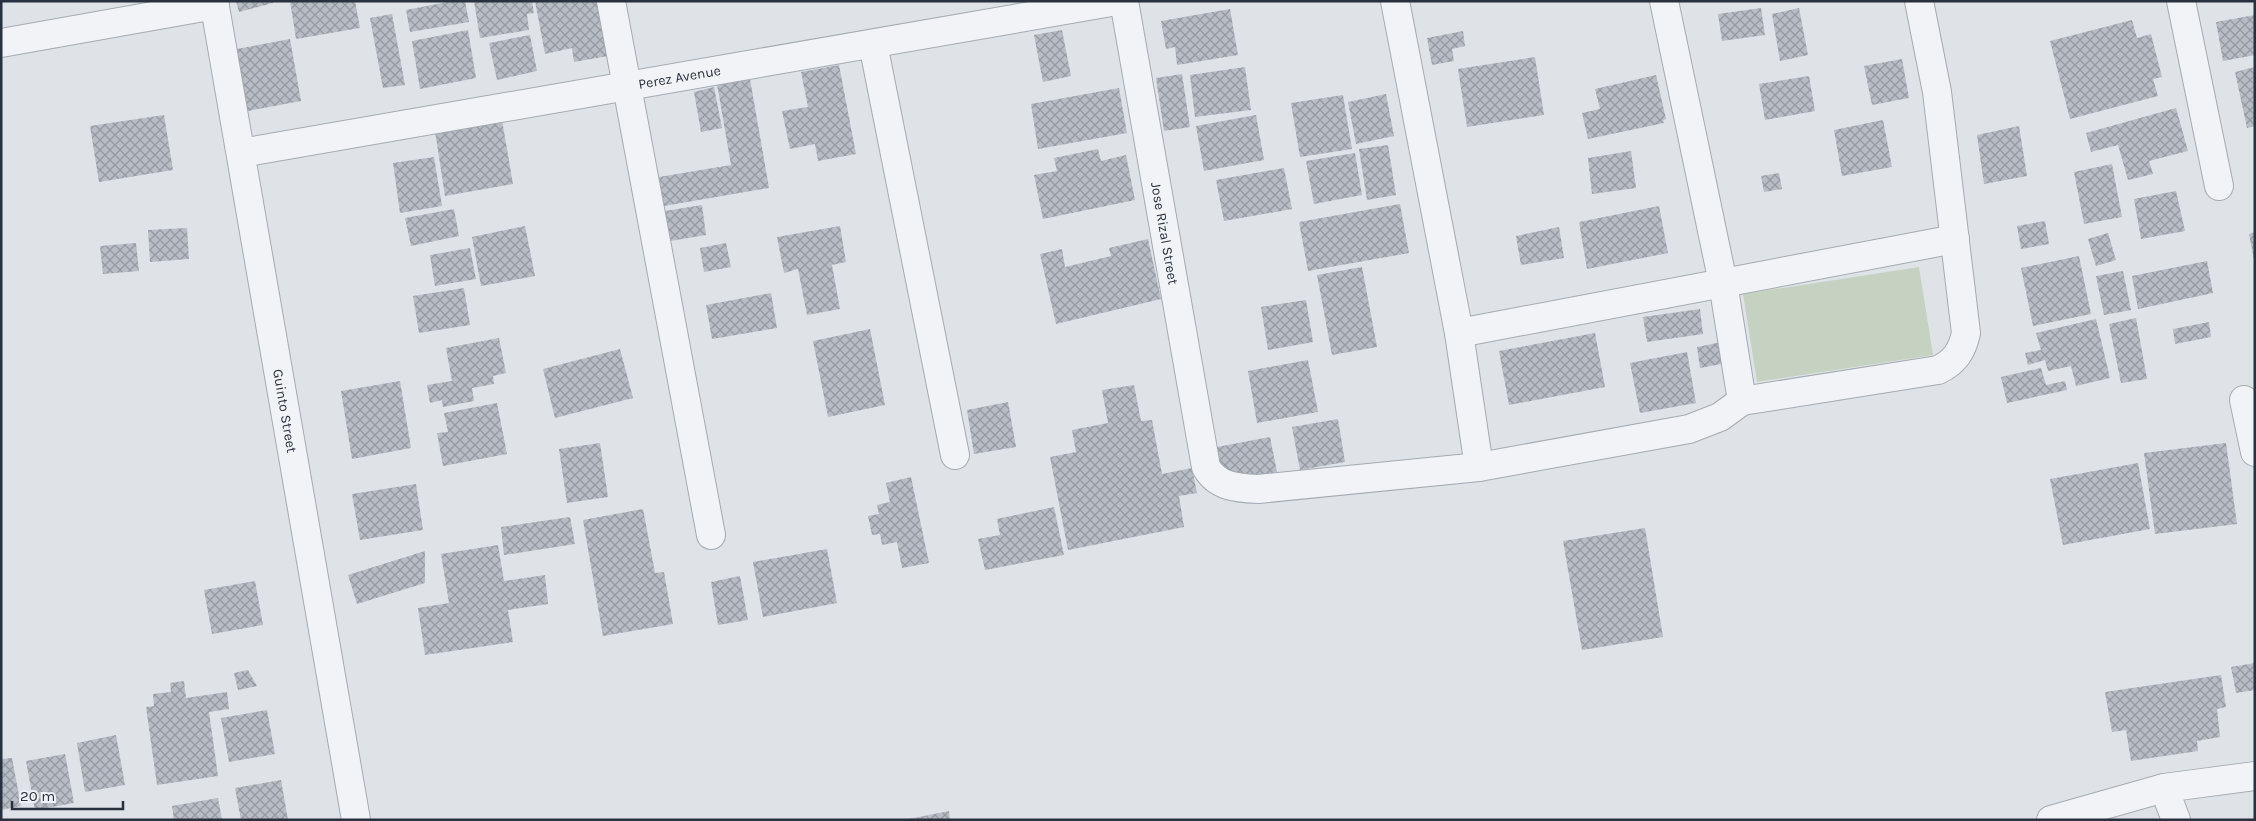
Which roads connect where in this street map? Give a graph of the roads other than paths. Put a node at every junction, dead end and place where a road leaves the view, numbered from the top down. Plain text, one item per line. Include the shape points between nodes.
1 (611, 1) edge
2 (1118, 1) edge
3 (1124, 1) edge
4 (1395, 1) edge
5 (1664, 1) edge
6 (1919, 1) edge
7 (2181, 1) edge
8 (215, 3) edge
9 (1, 43) edge
10 (873, 44) junction
11 (626, 87) junction
12 (241, 153) junction
13 (2219, 186) dead end
14 (1954, 239) junction
15 (1722, 283) junction
16 (1459, 333) junction
17 (2244, 400) dead end
18 (1742, 401) junction
19 (2255, 452) edge
20 (955, 455) dead end
21 (1479, 467) junction
22 (711, 535) dead end
23 (2255, 776) edge
24 (2164, 788) junction
25 (356, 820) edge
26 (2051, 820) edge
27 (2176, 820) edge

1 - 11 street
2 - 10 street, Perez Avenue
3 - 21 street, Jose Rizal Street via 1206,467 1212,477 1232,488 1258,489
4 - 16 street
5 - 15 street
6 - 14 street via 1937,92
7 - 13 street
8 - 9 street
8 - 12 street, Guinto Street
10 - 11 street, Perez Avenue
10 - 20 street
11 - 12 street, Perez Avenue
11 - 22 street
12 - 25 street, Guinto Street
14 - 15 street
14 - 18 street via 1966,333 1963,346 1950,364 1938,370
15 - 16 street
15 - 18 street
16 - 21 street
17 - 19 street
18 - 21 street via 1720,416 1689,429
23 - 24 street
24 - 26 street
24 - 27 street

